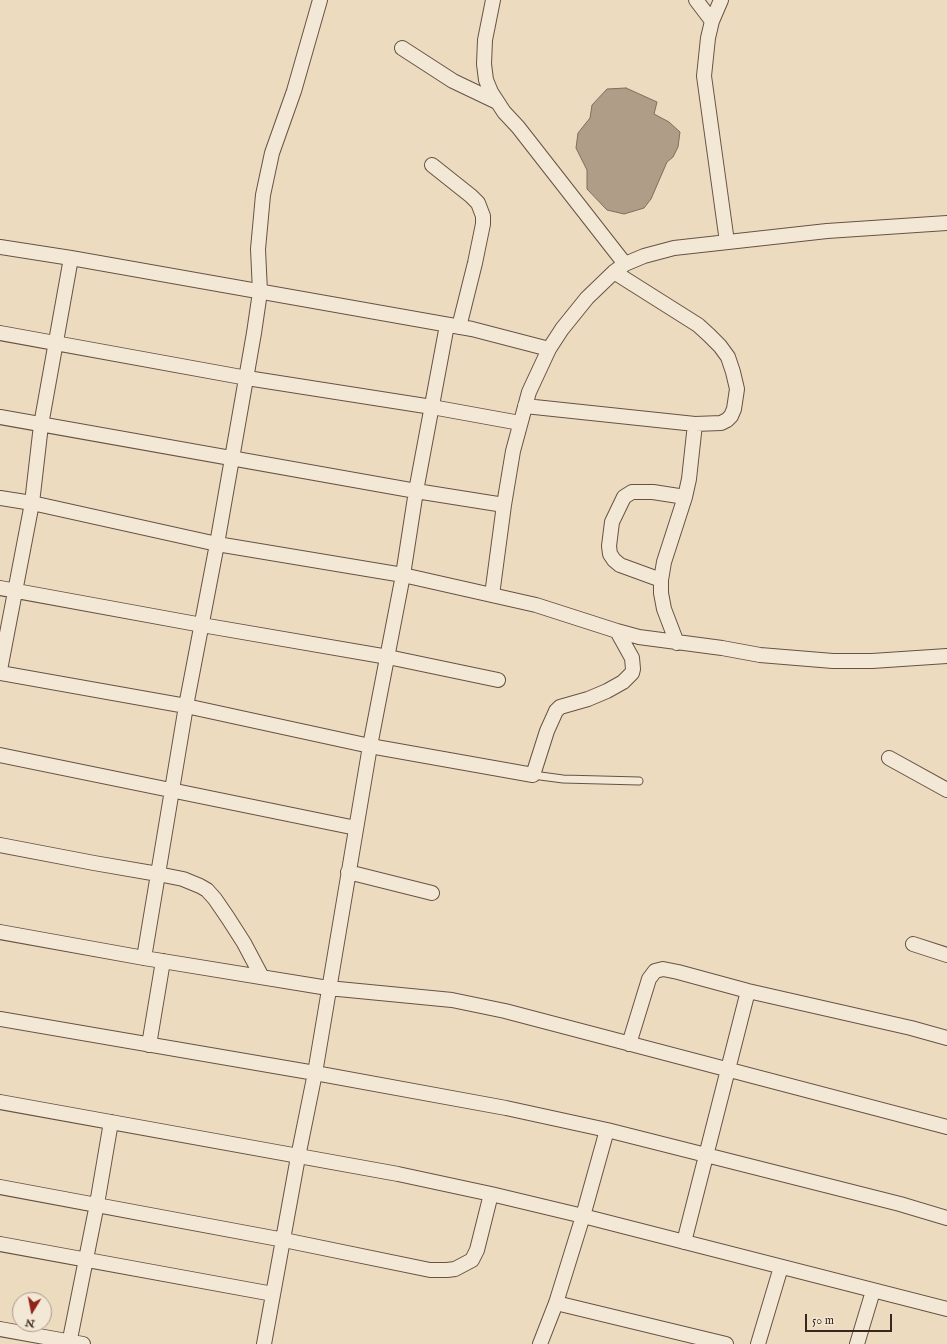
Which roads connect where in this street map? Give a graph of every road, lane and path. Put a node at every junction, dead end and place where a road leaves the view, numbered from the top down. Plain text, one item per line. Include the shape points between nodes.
1 (320, 0) edge
2 (493, 0) edge
3 (696, 0) edge
4 (721, 0) edge
5 (712, 21) junction
6 (402, 48) dead end
7 (497, 102) junction
8 (432, 165) dead end
9 (947, 223) edge
10 (728, 242) junction
11 (0, 246) edge
12 (71, 258) junction
13 (620, 268) junction
14 (260, 292) junction
15 (453, 326) junction
16 (0, 333) edge
17 (56, 344) junction
18 (549, 349) junction
19 (246, 378) junction
20 (525, 406) junction
21 (432, 407) junction
22 (0, 417) edge
23 (520, 423) junction
24 (695, 424) junction
25 (42, 425) junction
26 (232, 459) junction
27 (416, 491) junction
28 (685, 496) junction
29 (0, 498) edge
30 (32, 503) junction
31 (504, 506) junction
32 (217, 544) junction
33 (403, 575) junction
34 (661, 580) junction
35 (0, 588) edge
36 (15, 591) junction
37 (492, 595) junction
38 (202, 625) junction
39 (617, 631) junction
40 (677, 643) junction
41 (947, 656) edge
42 (388, 657) junction
43 (0, 671) edge
44 (498, 680) dead end
45 (186, 706) junction
46 (370, 746) junction
47 (0, 755) edge
48 (889, 758) dead end
49 (533, 775) junction
50 (639, 781) dead end
51 (172, 790) junction
52 (947, 790) edge
53 (356, 828) junction
54 (0, 845) edge
55 (348, 872) junction
56 (158, 874) junction
57 (432, 893) dead end
58 (0, 932) edge
59 (913, 944) dead end
60 (947, 955) edge
61 (144, 958) junction
62 (163, 961) junction
63 (262, 977) junction
64 (328, 988) junction
65 (748, 991) junction
66 (0, 1019) edge
67 (947, 1038) edge
68 (629, 1044) junction
69 (149, 1045) junction
70 (728, 1070) junction
71 (315, 1072) junction
72 (0, 1102) edge
73 (111, 1122) junction
74 (947, 1127) edge
75 (607, 1130) junction
76 (707, 1156) junction
77 (298, 1157) junction
78 (0, 1187) edge
79 (491, 1194) junction
80 (97, 1204) junction
81 (583, 1216) junction
82 (947, 1218) edge
83 (284, 1240) junction
84 (684, 1242) junction
85 (0, 1244) edge
86 (86, 1259) junction
87 (781, 1267) junction
88 (873, 1291) junction
89 (274, 1294) junction
90 (556, 1303) junction
91 (947, 1309) edge
92 (0, 1329) edge
93 (74, 1343) edge
94 (264, 1344) edge
95 (540, 1344) edge
96 (726, 1344) edge
97 (758, 1344) edge
98 (857, 1344) edge

1 - 14 street via 267,174 258,249
2 - 7 street via 485,40 484,64 486,80
3 - 5 street
4 - 5 street
5 - 10 street via 705,53 704,76
6 - 7 street via 453,81
7 - 13 street
8 - 15 street via 478,203 483,216 475,263
9 - 10 street via 827,231
10 - 13 street via 674,248 644,256
11 - 12 street
12 - 14 street
12 - 17 street
13 - 18 street via 587,298
13 - 24 street via 698,325 728,357 737,389 731,416 721,423
14 - 15 street
14 - 19 street
15 - 18 street
15 - 21 street
16 - 17 street
17 - 19 street
17 - 25 street
18 - 20 street
19 - 21 street
19 - 26 street
20 - 23 street
20 - 24 street
21 - 23 street
21 - 27 street
22 - 25 street
23 - 31 street
24 - 28 street
25 - 26 street
25 - 30 street
26 - 27 street
26 - 32 street
27 - 31 street
27 - 33 street
28 - 34 street via 664,562
28 - 34 street via 632,492 624,497 612,522 609,546 614,560 620,565
29 - 30 street
30 - 32 street
30 - 36 street
31 - 37 street
32 - 33 street
32 - 38 street
33 - 37 street
33 - 42 street
34 - 40 street via 664,609
35 - 36 street
36 - 38 street
36 - 43 street
37 - 39 street via 536,605
38 - 42 street
38 - 45 street
39 - 40 street
39 - 49 street via 632,658 632,673 623,682 607,691 560,707 556,711
40 - 41 street via 760,655 833,661
42 - 44 street
42 - 46 street
43 - 45 street
45 - 46 street
45 - 51 street
46 - 49 street
46 - 53 street
47 - 51 street
48 - 52 street
49 - 50 lane via 563,779
51 - 53 street
51 - 56 street
53 - 55 street
54 - 56 street
55 - 57 street
55 - 64 street
56 - 61 street
56 - 63 street via 183,879 207,890 244,943
58 - 61 street
59 - 60 street
61 - 62 street
62 - 63 street
62 - 69 street
63 - 64 street
64 - 68 street via 452,1000
64 - 71 street
65 - 67 street
65 - 68 street via 678,972 658,970 651,975 647,983
65 - 70 street
66 - 69 street
68 - 70 street
69 - 71 street
70 - 74 street
70 - 76 street
71 - 75 street
71 - 77 street
72 - 73 street
73 - 77 street
73 - 80 street
75 - 76 street
75 - 81 street
76 - 82 street
76 - 84 street
77 - 79 street via 398,1174
77 - 83 street
78 - 80 street
79 - 81 street
79 - 83 street via 478,1250 472,1260 447,1270 430,1270
80 - 83 street
80 - 86 street
81 - 84 street
81 - 90 street
83 - 89 street
84 - 87 street
85 - 86 street
86 - 89 street
86 - 93 street
87 - 88 street
87 - 97 street
88 - 91 street
88 - 98 street
89 - 94 street
90 - 95 street
90 - 96 street
92 - 93 street

